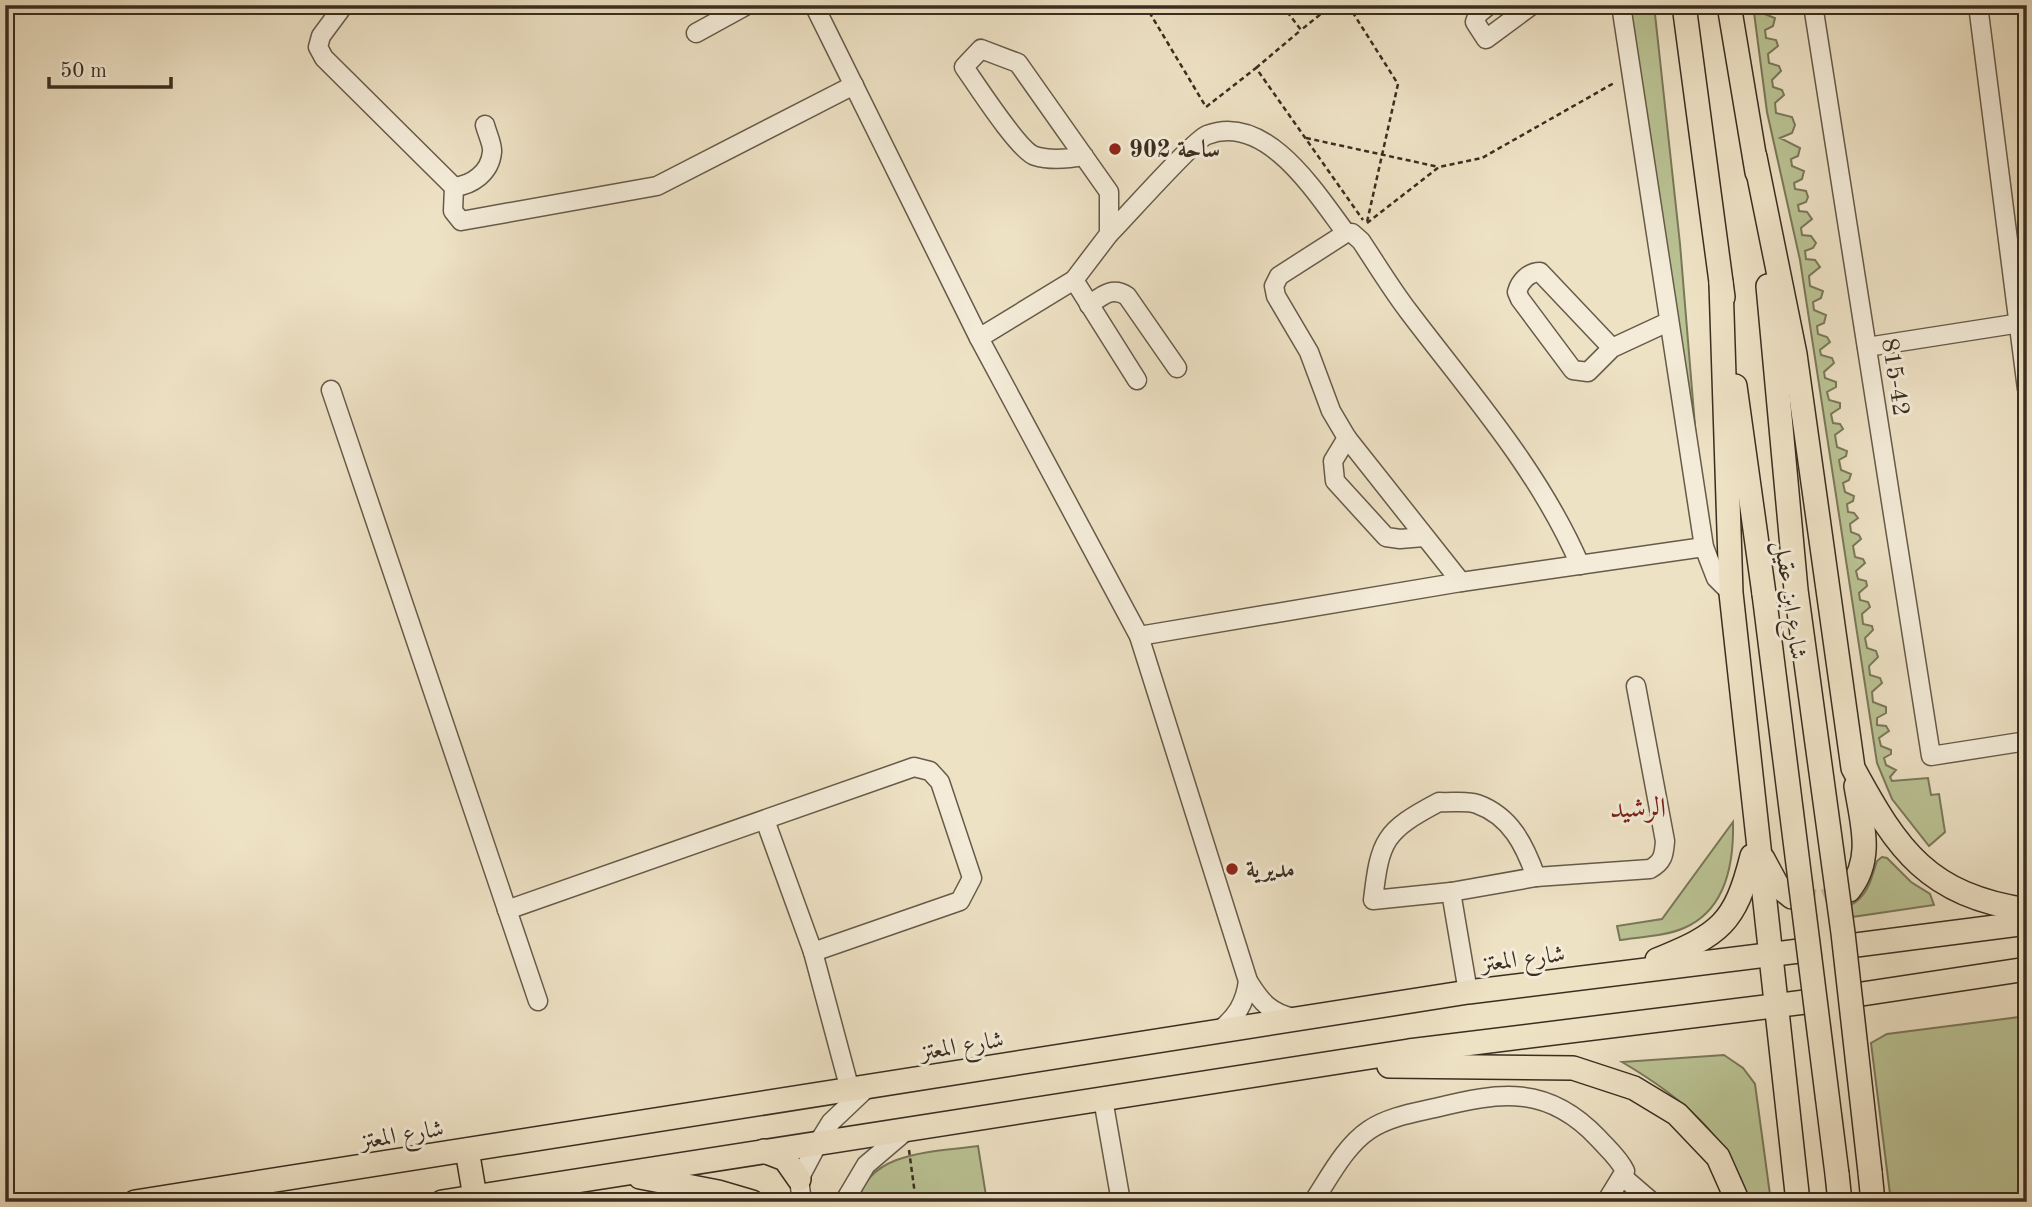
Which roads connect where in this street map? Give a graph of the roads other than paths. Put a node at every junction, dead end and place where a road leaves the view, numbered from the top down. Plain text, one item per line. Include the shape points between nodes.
1 (344, 5) edge
2 (747, 5) edge
3 (814, 5) edge
4 (1489, 5) edge
5 (1532, 5) edge
6 (1621, 5) edge
7 (1684, 5) edge
8 (1728, 5) edge
9 (1813, 5) edge
10 (1978, 5) edge
11 (696, 33) dead end
12 (854, 85) junction
13 (485, 125) dead end
14 (1084, 156) junction
15 (1755, 157) junction
16 (454, 187) junction
17 (1346, 233) junction
18 (1109, 234) junction
19 (1074, 280) junction
20 (1721, 283) junction
21 (1089, 305) junction
22 (1668, 322) junction
23 (2023, 323) edge
24 (979, 338) junction
25 (1867, 346) junction
26 (1612, 348) junction
27 (1177, 368) dead end
28 (1137, 380) dead end
29 (2027, 389) edge
30 (331, 390) dead end
31 (1348, 438) junction
32 (1424, 537) junction
33 (1704, 547) junction
34 (1580, 565) junction
35 (1461, 582) junction
36 (1731, 593) junction
37 (1139, 636) junction
38 (1636, 686) dead end
39 (2027, 741) edge
40 (1853, 768) junction
41 (765, 820) junction
42 (1756, 839) junction
43 (1536, 877) junction
44 (1849, 890) tunnel mouth
45 (1451, 892) junction
46 (1792, 897) tunnel mouth
47 (507, 910) junction
48 (2027, 910) edge
49 (2027, 923) edge
50 (1856, 945) tunnel mouth
51 (1799, 951) tunnel mouth
52 (813, 952) junction
53 (1768, 955) junction
54 (2027, 970) edge
55 (1630, 971) junction
56 (2001, 974) junction
57 (2027, 979) edge
58 (1248, 982) junction
59 (1468, 992) junction
60 (1862, 994) tunnel mouth
61 (538, 1002) dead end
62 (1805, 1002) tunnel mouth
63 (1774, 1006) junction
64 (1297, 1019) junction
65 (1219, 1031) junction
66 (1309, 1067) junction
67 (860, 1088) junction
68 (1103, 1099) junction
69 (907, 1130) junction
70 (818, 1143) junction
71 (467, 1150) junction
72 (764, 1151) junction
73 (623, 1174) junction
74 (1623, 1177) junction
75 (799, 1179) junction
76 (475, 1197) junction
77 (135, 1202) edge
78 (442, 1202) edge
79 (752, 1202) edge
80 (802, 1202) edge
81 (844, 1202) edge
82 (1121, 1202) edge
83 (1313, 1202) edge
84 (1606, 1202) edge
85 (1652, 1202) edge
86 (1738, 1202) edge
87 (1798, 1202) edge
88 (1840, 1202) edge
89 (1873, 1202) edge

1 - 16 street via 321,36 318,47 324,58
2 - 11 street
3 - 12 street
4 - 5 street via 1475,22 1486,38
6 - 22 street
7 - 20 main road, شارع ابن عقيل
8 - 15 main road, شارع ابن عقيل
9 - 25 street, 815-42
10 - 23 street
12 - 16 street via 657,186 461,221 453,211
12 - 24 street
13 - 16 street via 493,152 482,175 468,185
14 - 14 street via 1032,156 964,67 969,59 981,49 1018,63
14 - 18 street via 1109,192
15 - 40 main road via 1795,354
15 - 89 main road, شارع ابن عقيل, bridge via 1796,590
17 - 18 street via 1303,175 1254,134 1229,131 1205,135
17 - 31 street via 1279,276 1274,286
17 - 34 street via 1361,241 1537,482
18 - 19 street
19 - 21 street
19 - 24 street
20 - 36 main road
20 - 88 main road, شارع ابن عقيل, bridge
21 - 27 street via 1110,291 1120,291
21 - 28 street
22 - 26 street
22 - 33 street
23 - 25 street
23 - 29 street
24 - 37 street
25 - 39 street, 815-42 via 1931,756
26 - 26 street via 1588,372 1573,370 1520,299 1520,283 1540,272
30 - 47 street
31 - 32 street
31 - 32 street via 1333,461 1335,481 1386,537
32 - 35 street
33 - 34 street
33 - 36 street via 1716,578
34 - 35 street
35 - 37 street
36 - 42 main road
37 - 58 street
38 - 43 street via 1664,855 1650,869
40 - 44 main road via 1866,853 1861,874
40 - 48 main road via 1884,825 1931,875 1992,905
41 - 47 street
41 - 52 street
41 - 52 street via 914,767 930,771 940,782 972,878 960,901
42 - 46 main road via 1777,886
42 - 53 main road
42 - 55 main road via 1744,888 1709,938
43 - 45 street
43 - 45 street via 1523,841 1501,818 1476,803 1439,803 1401,822 1378,855 1373,900
45 - 59 street
47 - 61 street
49 - 50 main road
51 - 53 main road, شارع المعتز
52 - 67 street
53 - 55 main road, شارع المعتز
53 - 63 main road
54 - 56 main road
55 - 59 main road, شارع المعتز
56 - 57 main road
56 - 60 main road
58 - 64 street via 1274,1014
58 - 65 street via 1247,996 1236,1017
59 - 64 main road, شارع المعتز
62 - 63 main road
63 - 66 main road
63 - 87 main road
64 - 65 main road, شارع المعتز
65 - 67 main road, شارع المعتز
66 - 68 main road
66 - 86 main road via 1573,1068 1634,1088 1677,1114 1718,1157
67 - 70 street
67 - 71 main road, شارع المعتز
68 - 69 main road
68 - 82 street
69 - 70 main road
69 - 81 street via 866,1165
70 - 72 main road
70 - 75 street
71 - 76 main road
71 - 77 main road, شارع المعتز
72 - 73 main road
72 - 75 main road via 785,1159
73 - 76 main road
73 - 79 main road
74 - 83 street via 1625,1171 1615,1156 1564,1109 1526,1096 1498,1095 1392,1118 1369,1130
74 - 84 street
74 - 85 street
75 - 80 street
76 - 78 main road

